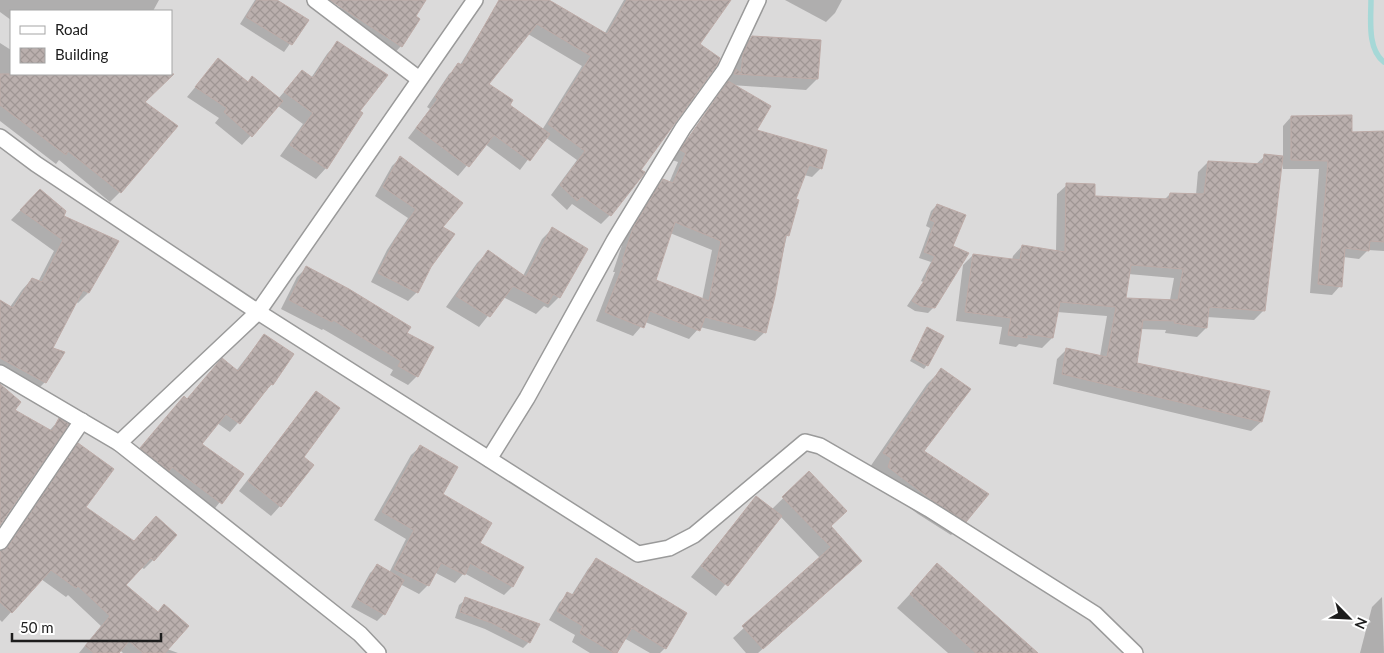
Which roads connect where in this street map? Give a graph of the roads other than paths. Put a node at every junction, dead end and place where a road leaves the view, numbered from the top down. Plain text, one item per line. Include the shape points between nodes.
1 (315, 0) edge
2 (475, 0) edge
3 (758, 0) edge
4 (419, 80) junction
5 (0, 137) edge
6 (258, 312) junction
7 (0, 373) edge
8 (82, 421) junction
9 (119, 443) junction
10 (489, 459) junction
11 (0, 542) edge
12 (378, 653) edge
13 (1135, 653) edge

1 - 4 street
2 - 4 street
3 - 10 street via 725,70 683,128 619,233 527,398
4 - 6 street
5 - 6 street
6 - 9 street
6 - 10 street
7 - 8 street
8 - 9 street
8 - 11 street
9 - 12 street via 360,634
10 - 13 street via 638,554 669,548 694,535 805,442 820,446 929,509 1096,614

